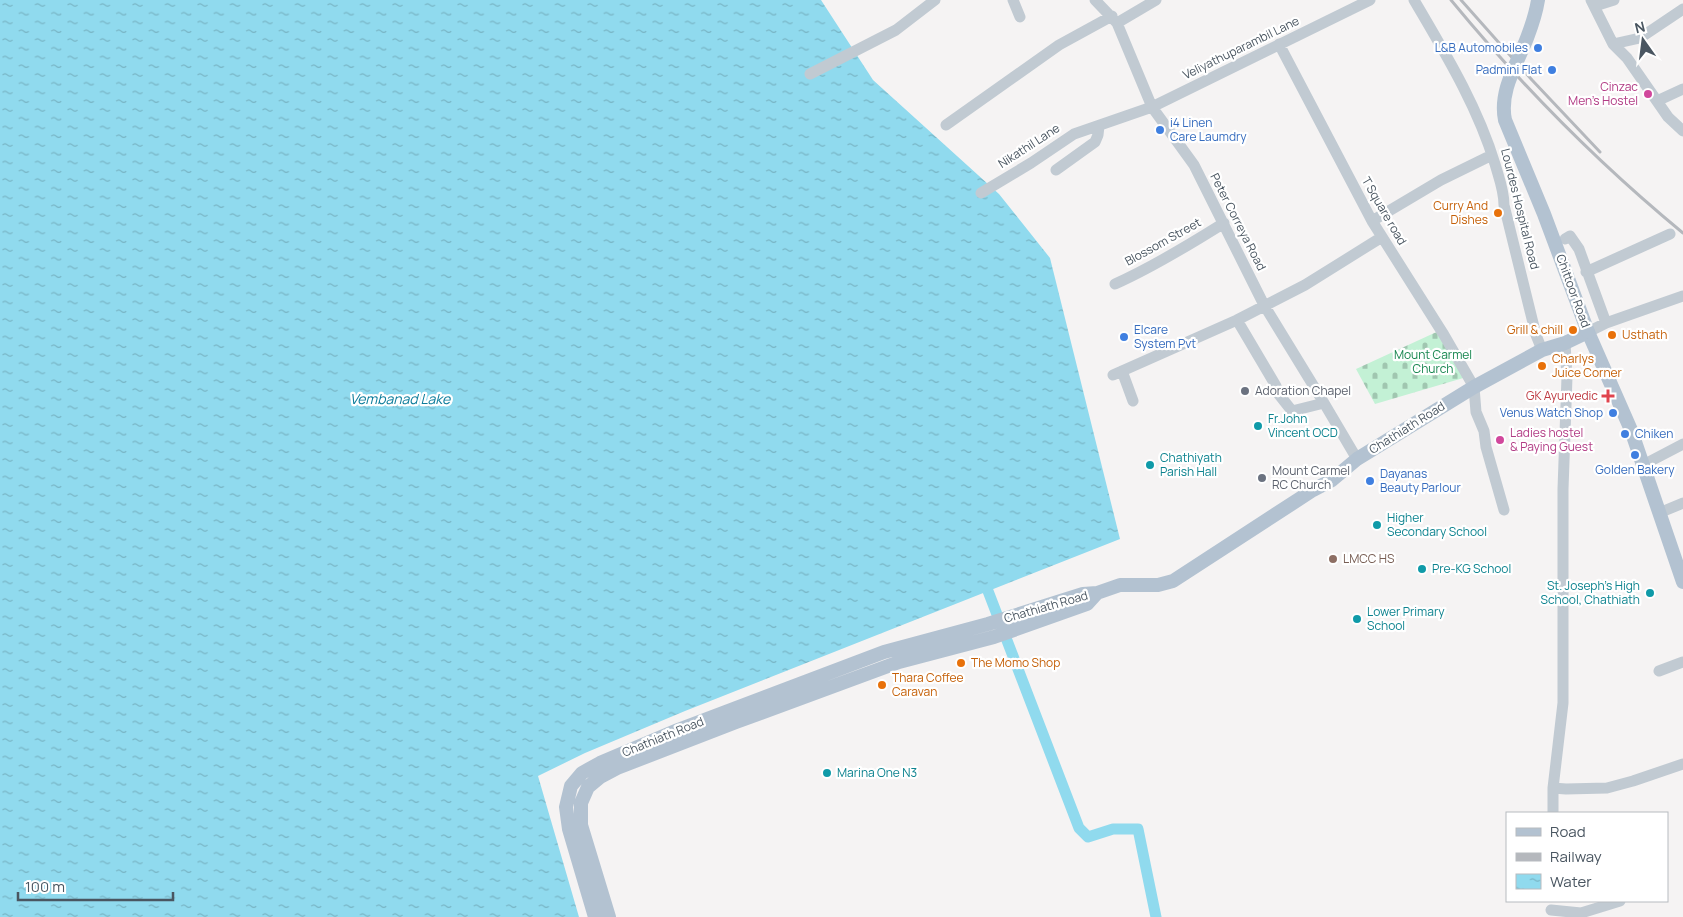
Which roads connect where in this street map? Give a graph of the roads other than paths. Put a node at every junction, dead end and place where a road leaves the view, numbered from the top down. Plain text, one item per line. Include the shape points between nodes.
1 (935, 0) edge
2 (1013, 0) edge
3 (1096, 0) edge
4 (1156, 0) edge
5 (1370, 0) edge
6 (1414, 0) edge
7 (1538, 0) edge
8 (1614, 0) edge
9 (1593, 3) edge
10 (1683, 9) edge
11 (1020, 17) dead end
12 (1114, 19) junction
13 (1279, 44) junction
14 (1613, 44) junction
15 (810, 74) dead end
16 (1683, 89) edge
17 (1657, 101) junction
18 (1152, 107) junction
19 (946, 125) dead end
20 (1099, 126) junction
21 (1683, 131) edge
22 (1492, 154) junction
23 (1056, 170) dead end
24 (981, 193) dead end
25 (1372, 220) junction
26 (1224, 223) junction
27 (1670, 234) dead end
28 (1382, 237) junction
29 (1565, 239) dead end
30 (1586, 272) junction
31 (1115, 284) dead end
32 (1683, 296) edge
33 (1264, 305) junction
34 (1237, 320) junction
35 (1606, 323) junction
36 (1588, 332) junction
37 (1564, 343) junction
38 (1542, 350) junction
39 (1474, 387) junction
40 (1133, 401) dead end
41 (1324, 403) junction
42 (1683, 444) edge
43 (1356, 459) junction
44 (1643, 465) junction
45 (1683, 503) edge
46 (1504, 510) dead end
47 (1660, 513) junction
48 (1680, 562) edge
49 (1683, 582) edge
50 (986, 629) junction
51 (1683, 662) edge
52 (1659, 672) dead end
53 (1683, 764) edge
54 (1552, 788) junction
55 (1553, 812) edge
56 (1617, 902) edge
57 (1551, 909) edge
58 (595, 917) edge
59 (609, 917) edge

1 - 15 street via 896,30
2 - 11 street
3 - 12 street, Peter Correya Road
4 - 12 street
5 - 13 street, Veliyathuparambil Lane
6 - 22 street, Lourdes Hospital Road via 1464,86
7 - 36 main road, Chittoor Road, bridge via 1502,107
8 - 9 street
9 - 14 street
10 - 14 street via 1640,38
12 - 18 street, Peter Correya Road
12 - 19 street via 1059,45
13 - 18 street, Veliyathuparambil Lane
13 - 25 street, T Square road
14 - 17 street via 1627,58
16 - 17 street
17 - 21 street
18 - 20 street, Nikathil Lane
18 - 26 street, Peter Correya Road via 1194,165
20 - 23 street via 1095,142
20 - 24 street, Nikathil Lane via 1074,134
22 - 25 street
22 - 38 street, Lourdes Hospital Road
25 - 28 street, T Square road
26 - 31 street, Blossom Street
26 - 33 street, Peter Correya Road
27 - 30 street
28 - 33 street via 1305,285
28 - 39 street, T Square road
29 - 30 street via 1570,236 1575,242
30 - 35 street
32 - 35 street
33 - 34 street
33 - 41 street, Peter Correya Road
34 - 40 street via 1117,373
34 - 41 street via 1277,392 1292,411
35 - 36 street
36 - 37 main road, Chathiath Road
36 - 44 main road, Chittoor Road
37 - 38 main road, Chathiath Road
37 - 54 street via 1567,377 1563,489 1563,703
38 - 39 main road, Chathiath Road
39 - 43 main road, Chathiath Road
39 - 46 street via 1476,412
41 - 43 street, Peter Correya Road
42 - 44 street
43 - 50 main road, Chathiath Road via 1332,480 1173,581 1158,585 1120,586 1083,594 1034,622
44 - 47 main road, Chittoor Road
45 - 47 street
47 - 48 main road, Chittoor Road
48 - 49 main road, Chittoor Road
50 - 58 main road, Chathiath Road via 868,658 678,730 600,762 582,773 571,786 566,807
50 - 59 main road, Chathiath Road via 981,645 899,662 600,776 588,787 581,802 581,825
51 - 52 street
53 - 54 street via 1607,788
54 - 55 street
56 - 57 street via 1581,913

